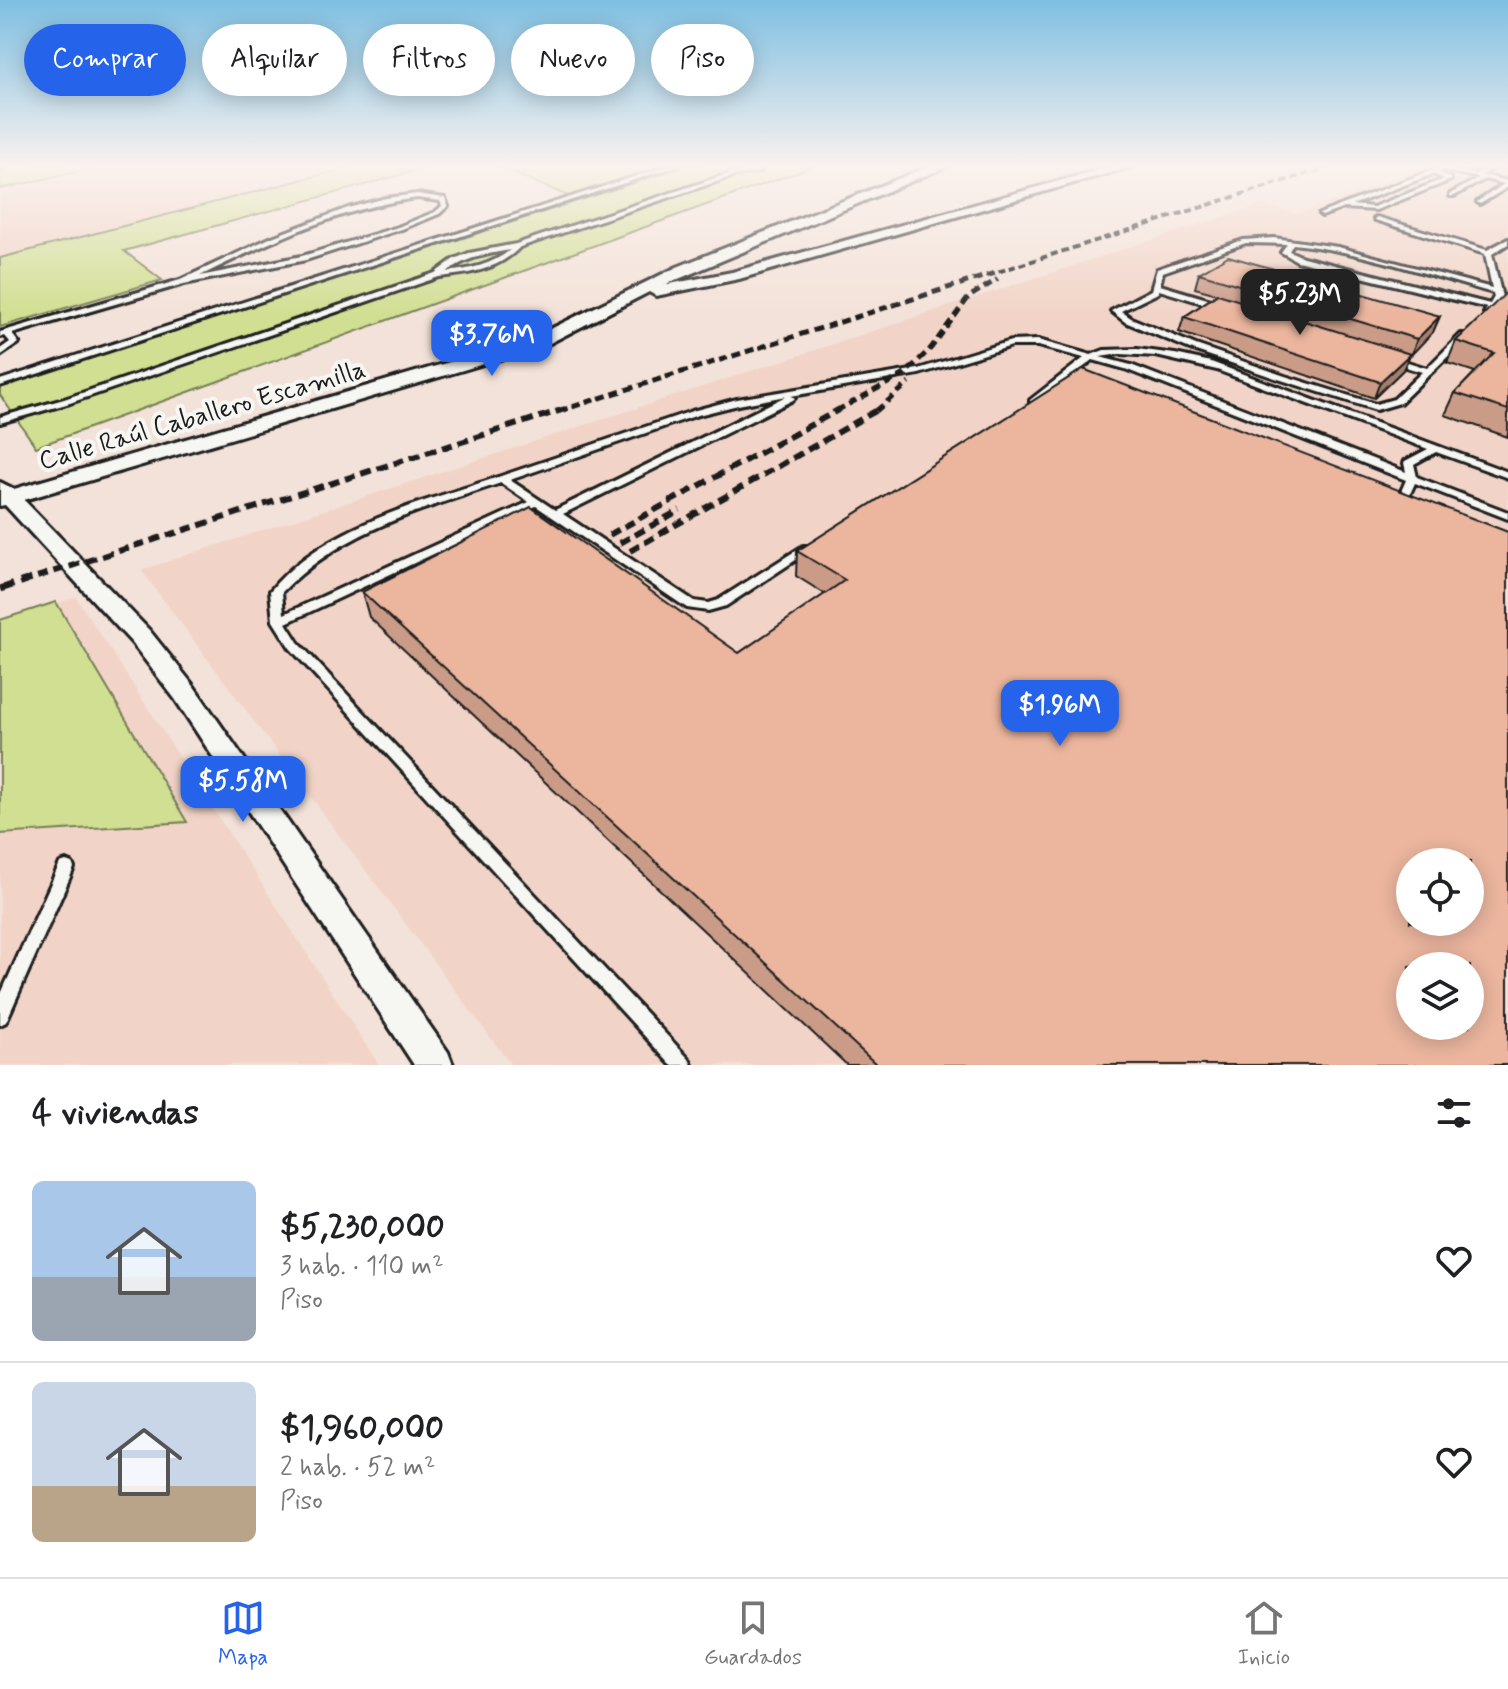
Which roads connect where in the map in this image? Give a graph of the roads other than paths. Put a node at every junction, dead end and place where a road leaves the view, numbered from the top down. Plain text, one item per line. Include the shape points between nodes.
1 (344, 215) edge
2 (433, 215) edge
3 (523, 215) edge
4 (611, 215) edge
5 (820, 215) edge
6 (953, 215) edge
7 (1377, 219) dead end
8 (1508, 241) edge
9 (1291, 242) junction
10 (518, 246) junction
11 (1488, 253) junction
12 (438, 275) junction
13 (183, 282) junction
14 (1158, 287) junction
15 (639, 293) junction
16 (1501, 296) edge
17 (1494, 307) junction
18 (1233, 310) edge
19 (1483, 317) edge
20 (1472, 328) edge
21 (4, 334) edge
22 (0, 353) edge
23 (1095, 355) junction
24 (1384, 357) edge
25 (1429, 371) junction
26 (0, 383) edge
27 (798, 394) junction
28 (1026, 408) edge
29 (0, 420) edge
30 (1436, 448) junction
31 (1508, 475) edge
32 (1412, 478) junction
33 (502, 479) junction
34 (3, 495) edge
35 (537, 502) junction
36 (555, 514) junction
37 (1508, 516) edge
38 (1412, 517) edge
39 (815, 543) edge
40 (279, 621) junction
41 (66, 868) dead end
42 (0, 1016) edge
43 (435, 1065) edge
44 (683, 1065) edge

1 - 13 lane
2 - 13 lane via 303,258
3 - 26 lane
4 - 10 lane
5 - 15 street, Calle Raúl Caballero Escamilla via 682,270
6 - 15 street via 734,276
7 - 11 lane
8 - 11 lane
9 - 14 lane via 1245,241 1160,271
9 - 16 lane
9 - 17 lane via 1285,252 1300,259
10 - 12 lane via 465,258
10 - 12 lane via 490,265
11 - 16 lane
12 - 29 lane
13 - 21 lane
14 - 18 lane
14 - 25 lane via 1119,308 1118,316 1356,402 1387,407
15 - 34 street, Calle Raúl Caballero Escamilla via 512,351
16 - 17 lane
17 - 19 lane
20 - 25 lane
21 - 22 lane via 15,343
23 - 27 lane via 1038,343 1011,344 919,371
23 - 28 lane
23 - 30 lane via 1153,354 1197,361
23 - 32 lane
24 - 25 lane
27 - 33 lane via 695,413
27 - 36 lane
30 - 31 lane
30 - 32 lane via 1409,463
32 - 37 lane
32 - 38 lane via 1398,511
33 - 35 lane
33 - 40 lane via 335,542 300,565 276,591
34 - 43 street via 75,565 184,692
35 - 36 lane
35 - 40 lane
36 - 39 lane via 691,605 708,607
40 - 44 lane via 315,668
41 - 42 lane

